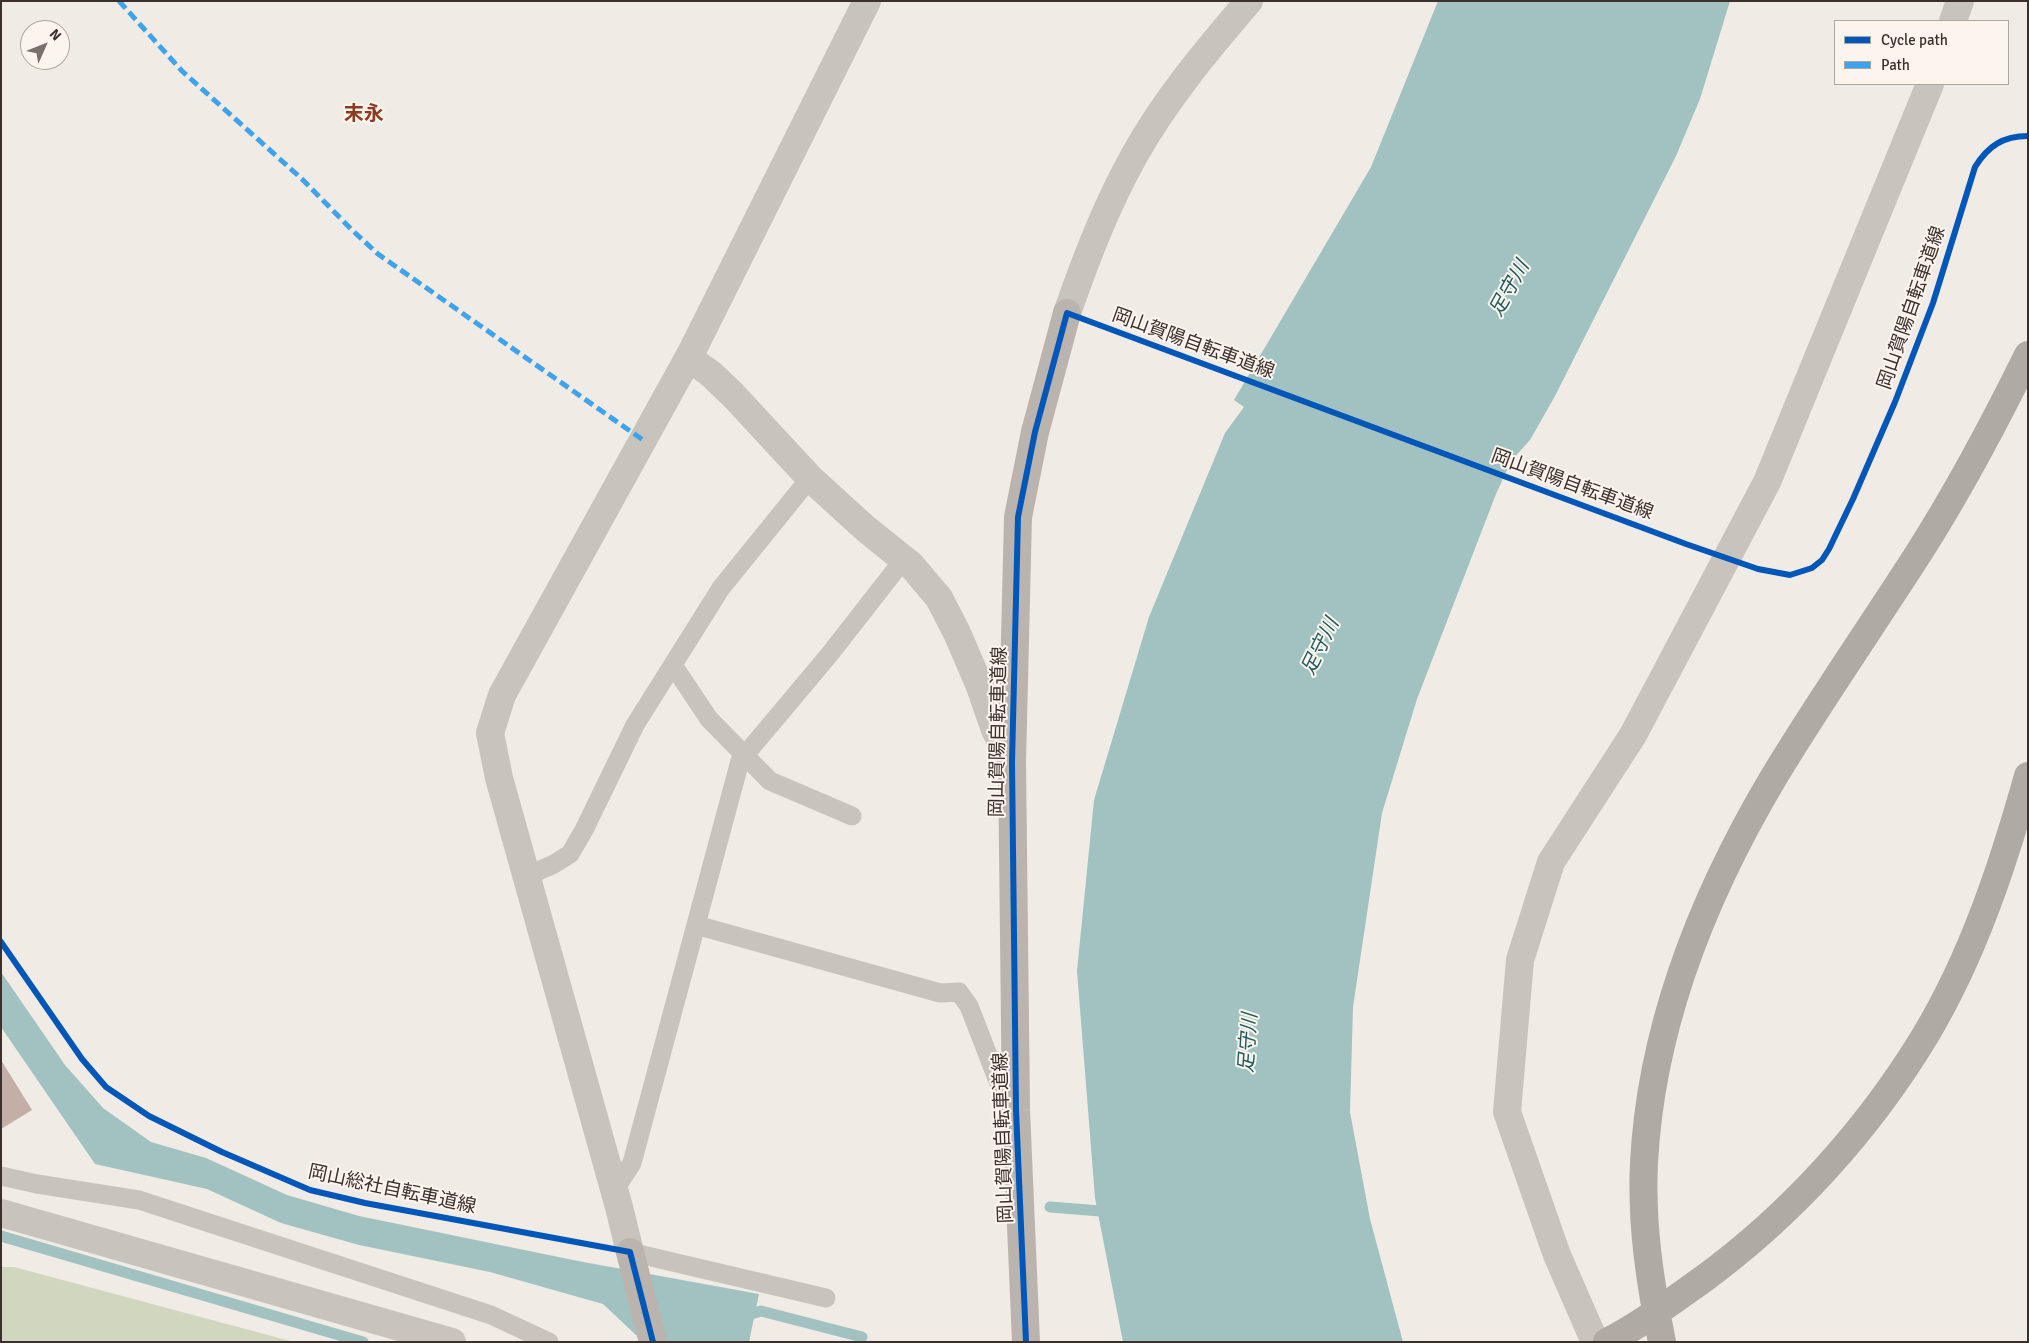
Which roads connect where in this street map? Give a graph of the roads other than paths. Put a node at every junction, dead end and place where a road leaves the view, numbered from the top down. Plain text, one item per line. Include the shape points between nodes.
1 (867, 1) edge
2 (1249, 1) edge
3 (1960, 1) edge
4 (1953, 20) edge
5 (1930, 85) edge
6 (1066, 312) joint
7 (2028, 355) edge
8 (688, 358) junction
9 (810, 478) junction
10 (904, 559) junction
11 (673, 664) junction
12 (744, 756) junction
13 (1012, 762) junction
14 (2028, 776) edge
15 (852, 816) dead end
16 (527, 876) junction
17 (696, 926) junction
18 (1016, 1110) junction
19 (1, 1176) edge
20 (614, 1190) junction
21 (1, 1213) edge
22 (631, 1258) junction
23 (826, 1298) dead end
24 (452, 1342) edge
25 (549, 1342) edge
26 (654, 1342) edge
27 (1026, 1342) edge
28 (1595, 1342) edge
29 (1607, 1342) edge
30 (1662, 1342) edge

1 - 8 street
2 - 6 street via 1208,48 1134,156 1093,239
3 - 4 street
5 - 28 street via 1767,482 1634,735 1551,862 1520,960 1507,1112 1557,1256
6 - 13 main road, 岡山賀陽自転車道線 via 1035,432 1018,517
7 - 30 highway via 1999,414 1921,550 1812,715 1765,793 1711,898 1688,957 1667,1022 1652,1091 1644,1164 1646,1244
8 - 9 street via 733,395
8 - 16 street via 507,687 490,733 499,778
9 - 10 street
9 - 11 lane via 721,588
10 - 12 lane
10 - 13 street via 939,598 979,684 995,730
11 - 12 lane via 709,719
11 - 16 lane via 635,725 570,854
12 - 15 lane via 770,781
12 - 17 lane
13 - 18 main road, 岡山賀陽自転車道線
14 - 29 highway via 1990,896 1960,969 1926,1035 1894,1084 1856,1134 1767,1227 1673,1301
16 - 20 street
17 - 18 lane via 940,993 959,992 969,1006 1003,1094
17 - 20 lane via 632,1163
18 - 27 main road, 岡山賀陽自転車道線
19 - 25 lane via 139,1200 491,1315
20 - 22 street
21 - 24 street
22 - 23 lane
22 - 26 main road

